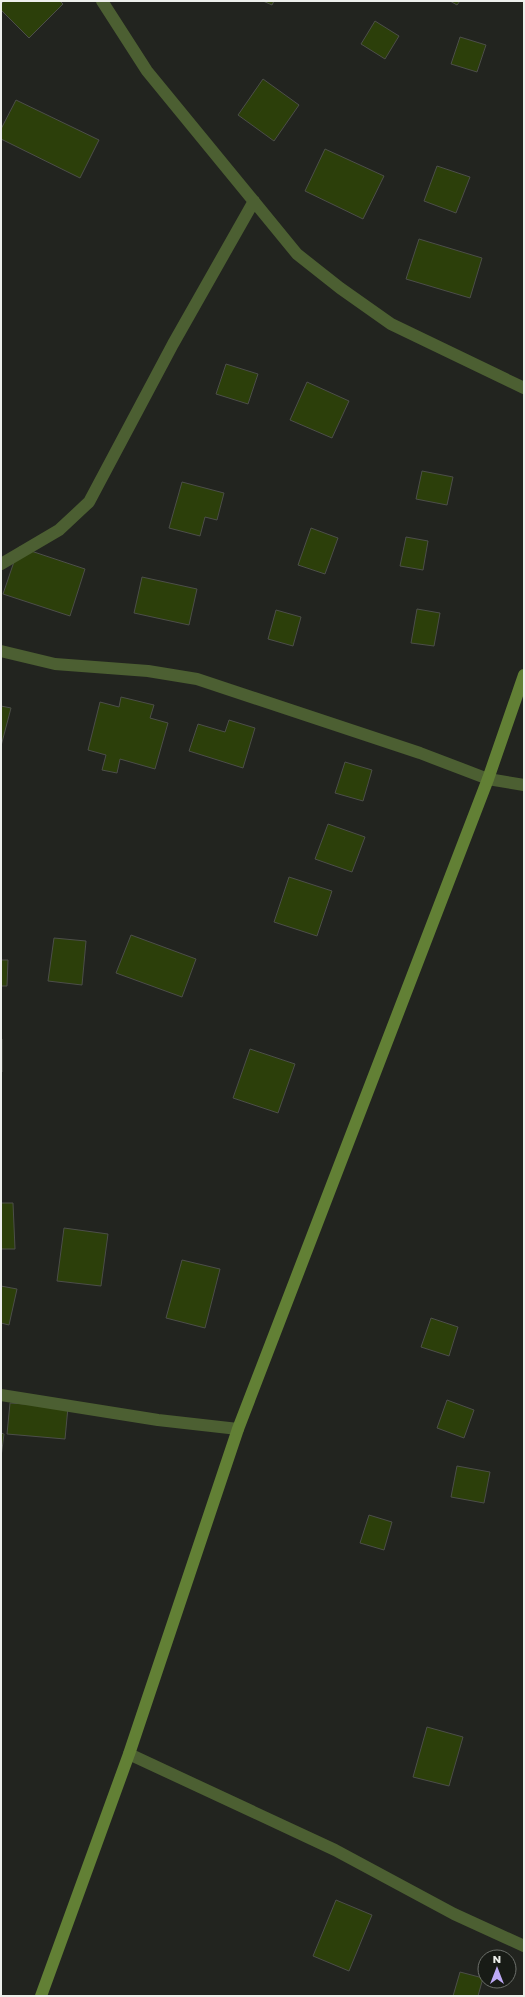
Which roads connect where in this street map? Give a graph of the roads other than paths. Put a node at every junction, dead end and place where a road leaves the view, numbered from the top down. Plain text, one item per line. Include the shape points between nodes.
1 (102, 1) edge
2 (254, 201) junction
3 (524, 388) edge
4 (1, 564) edge
5 (1, 651) edge
6 (524, 675) edge
7 (488, 779) junction
8 (524, 785) edge
9 (1, 1394) edge
10 (238, 1429) junction
11 (129, 1754) junction
12 (524, 1946) edge
13 (41, 1996) edge

1 - 2 street via 147,70
2 - 3 street via 297,254 391,324
2 - 4 street via 173,344 89,502 59,530
5 - 7 street via 55,664 148,671 197,679 413,751
6 - 7 main road
7 - 8 street
7 - 10 main road
9 - 10 street via 158,1420
10 - 11 main road
11 - 12 street via 335,1850 454,1914
11 - 13 main road

